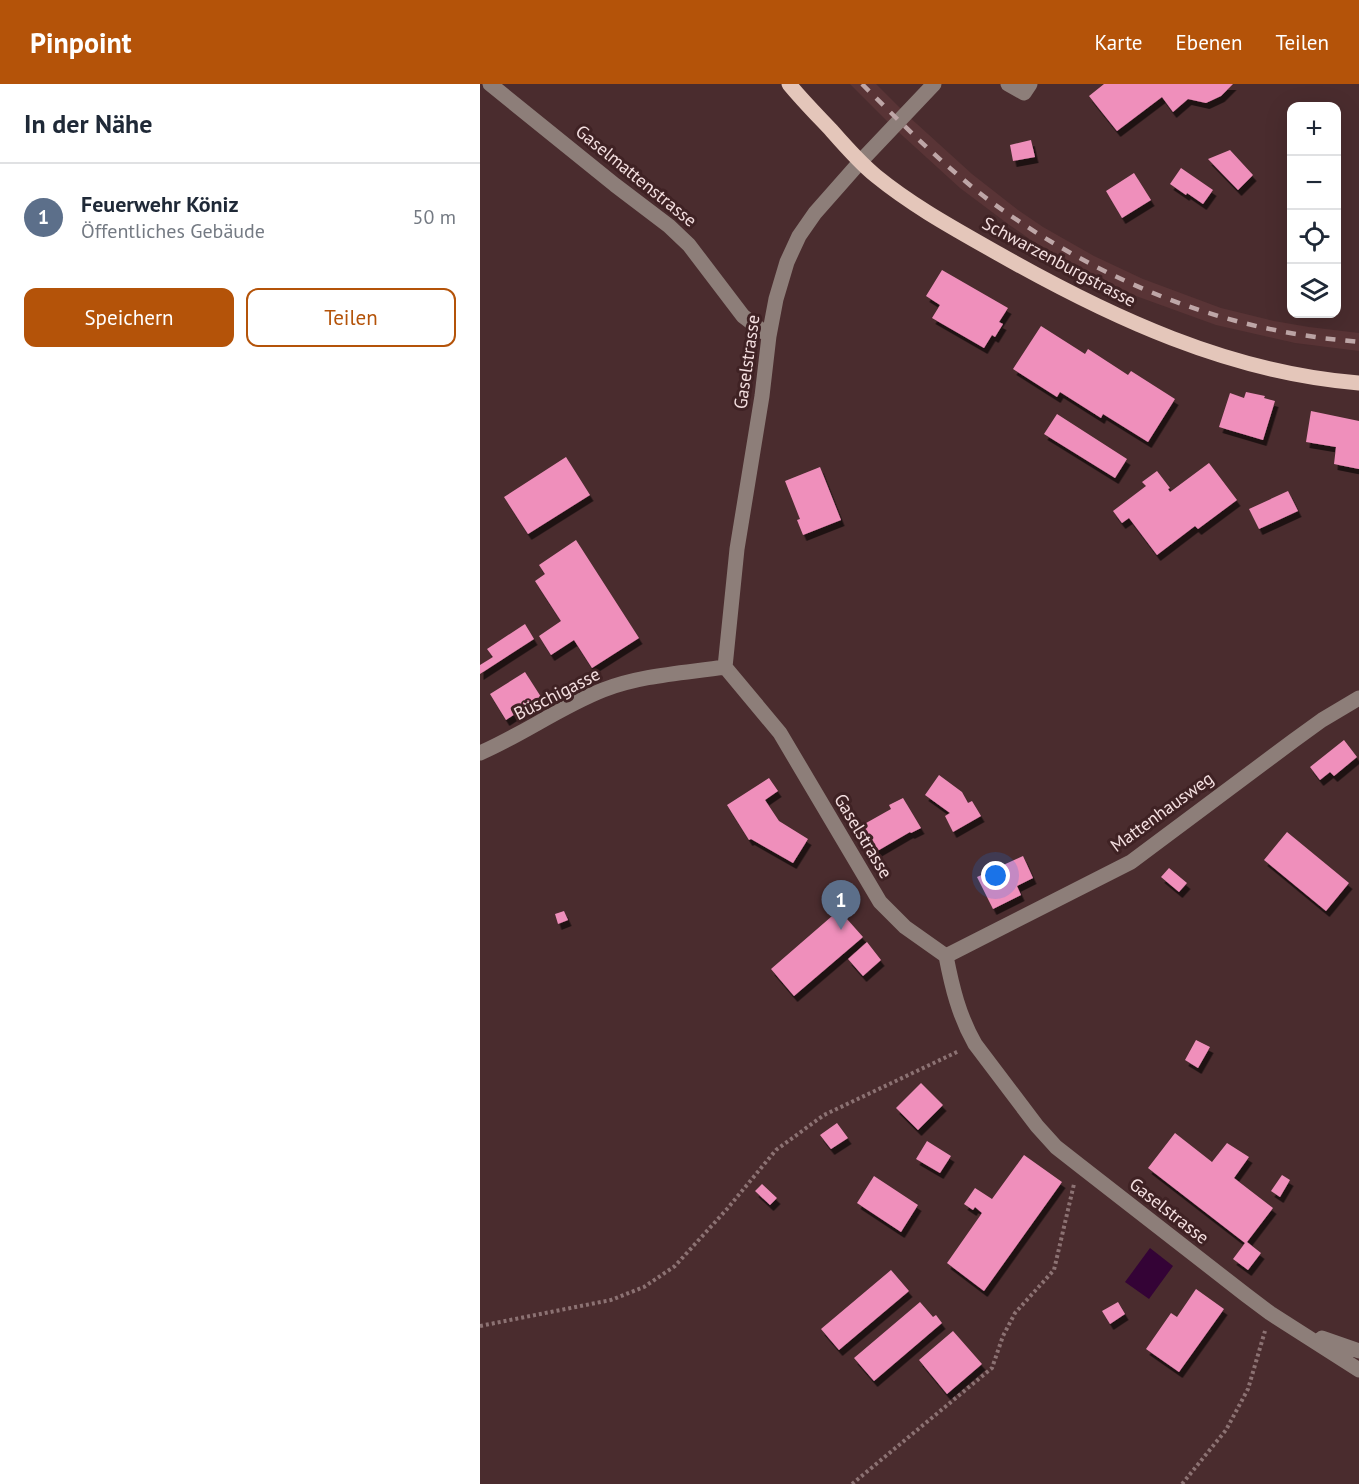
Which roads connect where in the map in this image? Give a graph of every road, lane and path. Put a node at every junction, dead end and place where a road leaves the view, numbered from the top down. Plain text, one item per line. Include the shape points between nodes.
1 (490, 84) edge
2 (789, 84) edge
3 (934, 84) edge
4 (1008, 84) edge
5 (1030, 84) edge
6 (860, 162) junction
7 (769, 336) junction
8 (1359, 383) edge
9 (725, 668) junction
10 (1359, 698) edge
11 (480, 753) edge
12 (946, 956) junction
13 (975, 1044) junction
14 (1079, 1165) junction
15 (1270, 1313) junction
16 (480, 1326) edge
17 (1292, 1326) junction
18 (1359, 1351) edge
19 (1359, 1370) edge
20 (852, 1484) edge
21 (1182, 1484) edge

1 - 7 street, Gaselmattenstrasse via 689,244 743,316
2 - 6 main road, Schwarzenburgstrasse
3 - 6 street, Gaselstrasse
4 - 5 street via 1024,93
6 - 7 street, Gaselstrasse via 815,213 793,247
6 - 8 main road, Schwarzenburgstrasse via 897,192 961,232 1112,313 1207,351 1277,370
7 - 9 street, Gaselstrasse via 737,549
9 - 11 street, Büschigasse via 640,680 603,690
9 - 12 street, Gaselstrasse via 780,733 880,902 905,927
10 - 12 street, Mattenhausweg via 1322,720 1131,862
12 - 13 street, Gaselstrasse via 961,1014
13 - 14 street, Gaselstrasse via 1037,1126
13 - 16 path via 824,1115 776,1150 675,1266 644,1287 611,1300
14 - 15 street, Gaselstrasse
14 - 20 path via 1053,1270 1015,1313 992,1368
15 - 17 street, Gaselstrasse
15 - 21 path via 1248,1389 1226,1430
17 - 18 street
17 - 19 street, Gaselstrasse

